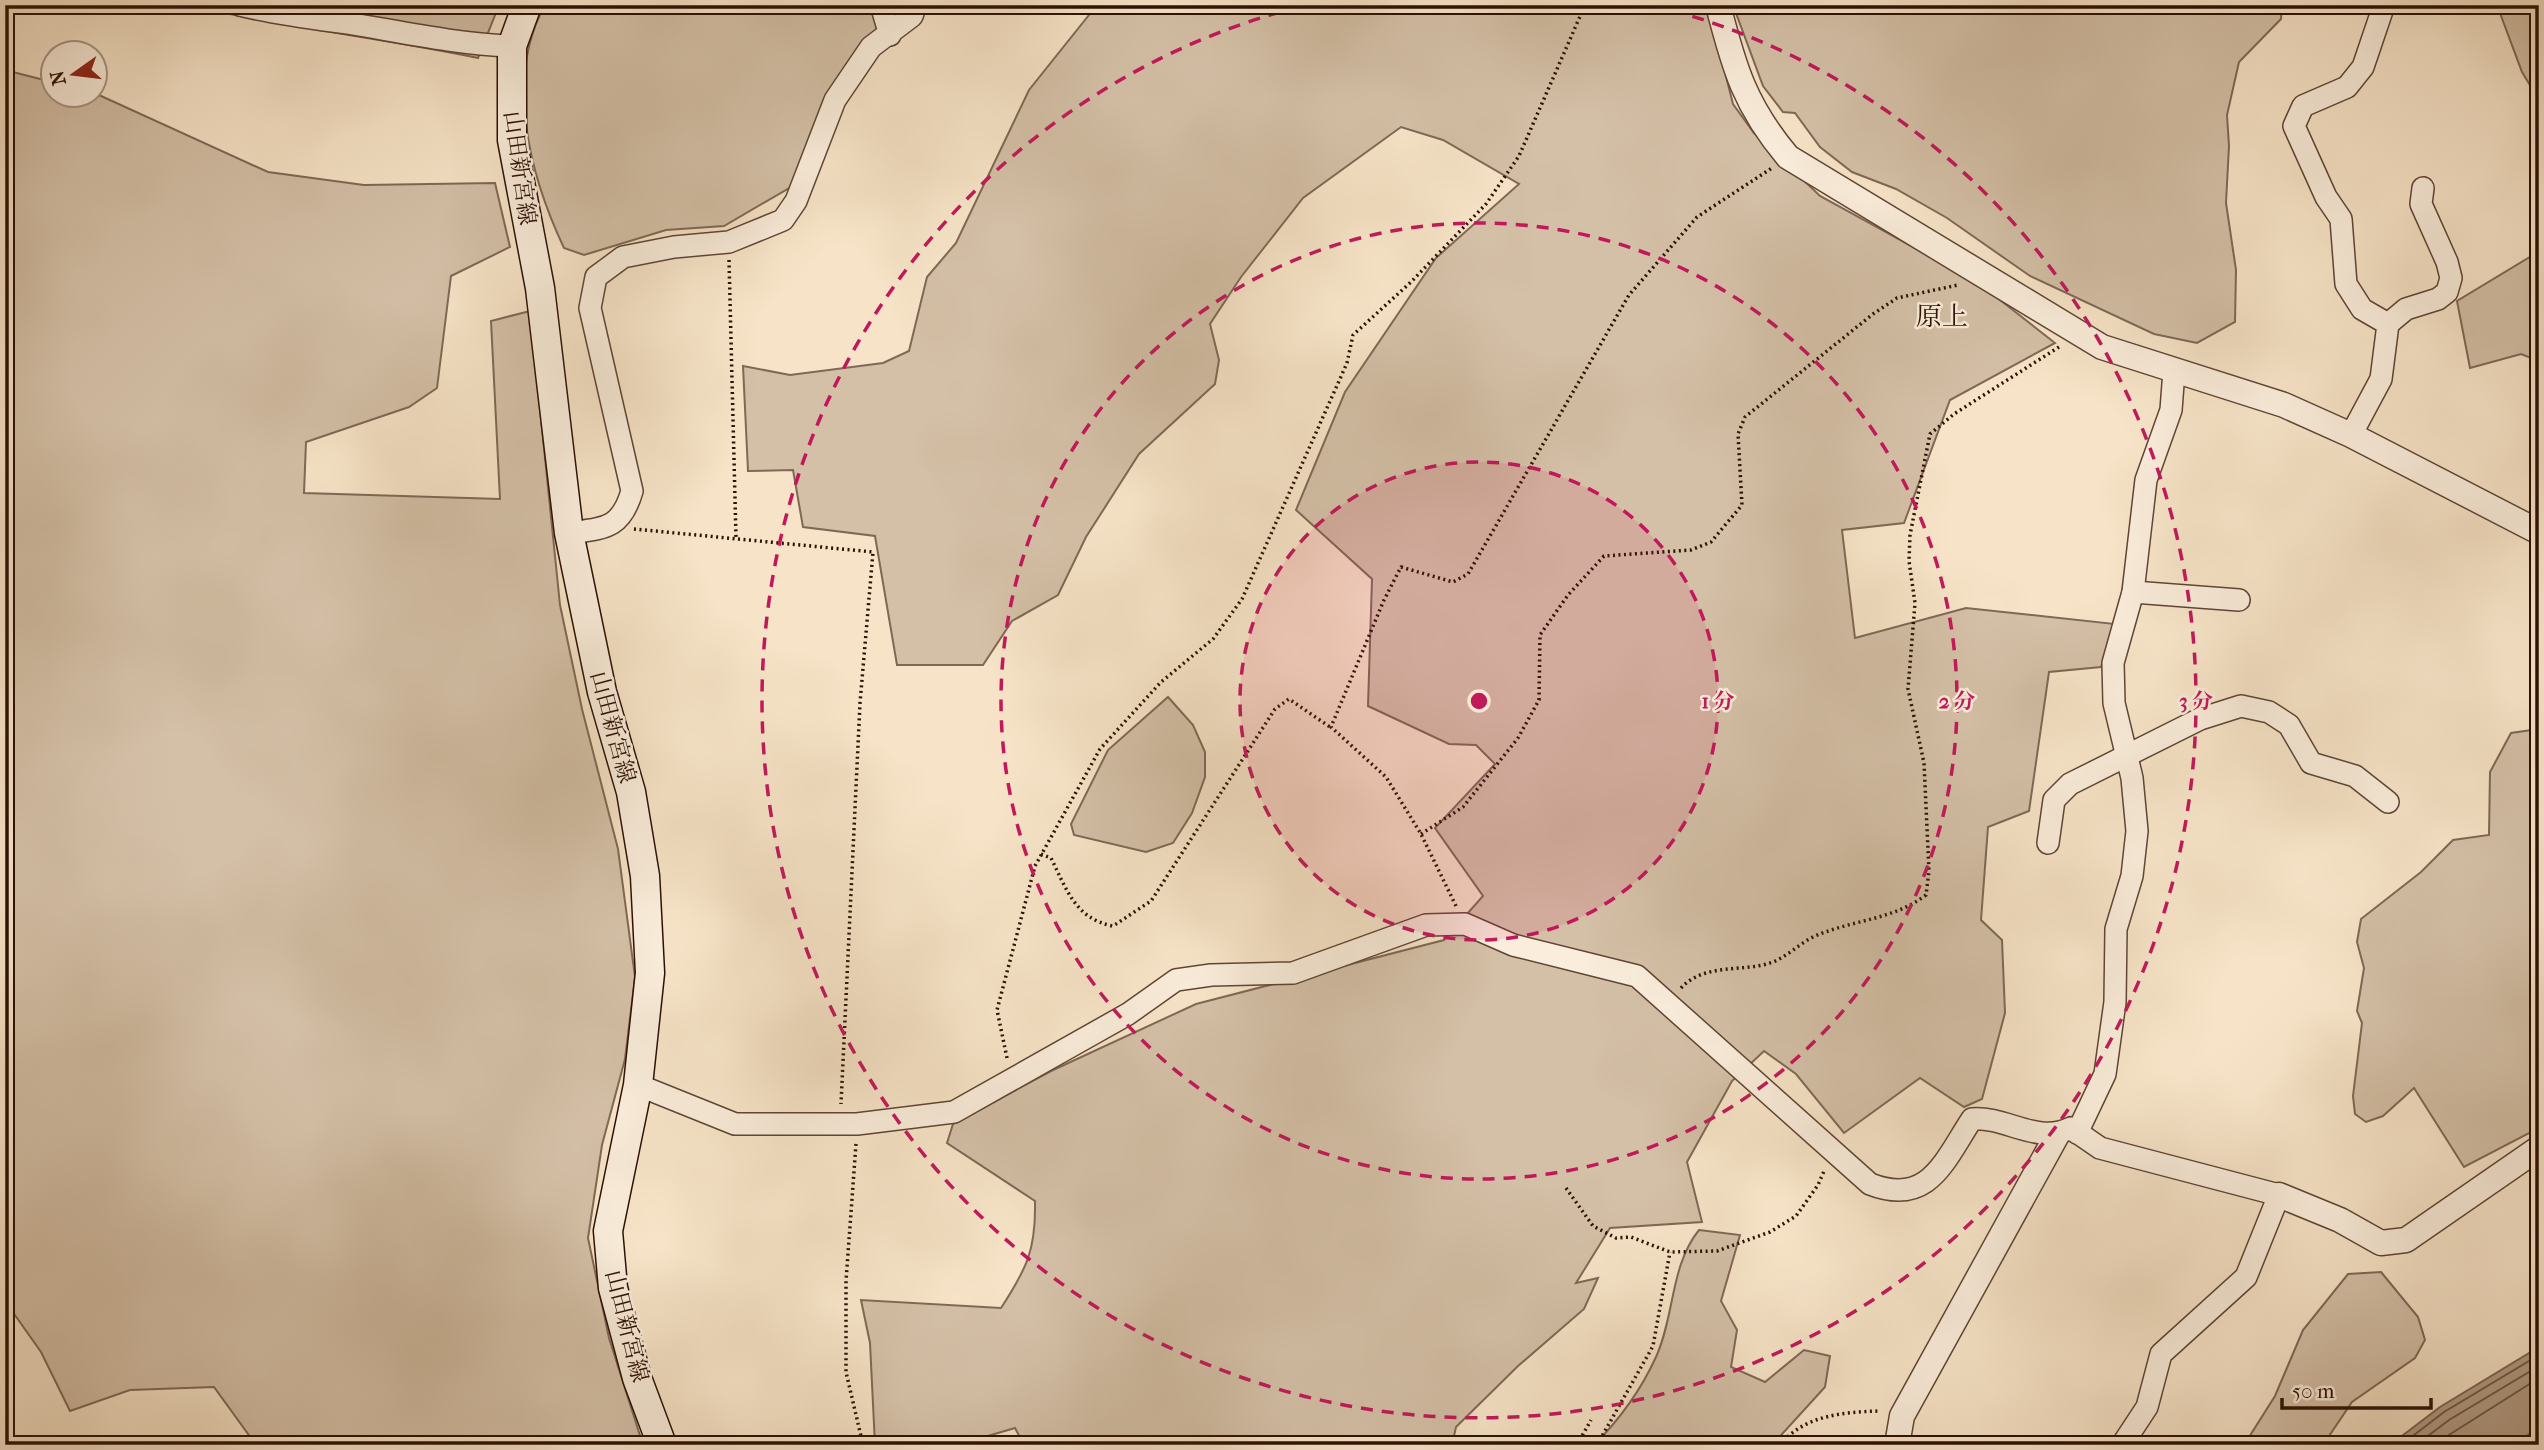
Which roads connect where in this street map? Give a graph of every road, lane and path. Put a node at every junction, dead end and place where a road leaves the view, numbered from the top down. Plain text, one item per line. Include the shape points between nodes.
1 (240, 5) edge
2 (527, 5) edge
3 (881, 5) edge
4 (916, 5) edge
5 (1586, 5) edge
6 (1718, 5) edge
7 (2384, 5) edge
8 (890, 35) junction
9 (512, 46) junction
10 (1788, 157) junction
11 (2423, 188) dead end
12 (729, 242) junction
13 (1975, 270) junction
14 (2388, 324) junction
15 (2078, 332) junction
16 (2174, 371) junction
17 (2351, 435) junction
18 (607, 527) junction
19 (2539, 532) edge
20 (569, 533) junction
21 (736, 538) junction
22 (2133, 592) junction
23 (2239, 600) dead end
24 (1331, 727) junction
25 (2127, 758) junction
26 (2388, 802) dead end
27 (1421, 834) junction
28 (2048, 843) dead end
29 (1041, 854) junction
30 (1465, 924) junction
31 (1668, 1003) junction
32 (1020, 1073) junction
33 (638, 1085) junction
34 (848, 1123) junction
35 (2067, 1134) junction
36 (2539, 1148) edge
37 (1833, 1149) junction
38 (1566, 1188) dead end
39 (2279, 1195) junction
40 (1670, 1252) junction
41 (1902, 1416) junction
42 (1591, 1420) dead end
43 (662, 1445) edge
44 (863, 1445) edge
45 (1577, 1445) edge
46 (1597, 1445) edge
47 (1780, 1445) edge
48 (1897, 1445) edge
49 (2122, 1445) edge

1 - 9 street via 280,16 467,45
2 - 9 main road, 山田新宮線
3 - 8 street
4 - 8 street via 912,16
5 - 29 path via 1519,156 1486,204 1353,335 1347,363 1242,599 1213,639 1161,682 1100,749
6 - 10 street via 1734,70 1761,125
7 - 14 street via 2364,67 2347,87 2303,106 2294,126 2341,219 2346,284 2362,309
8 - 12 street via 871,47 835,100 796,201 783,220
9 - 20 main road, 山田新宮線 via 512,140 540,288
10 - 13 street
10 - 24 path via 1697,217 1629,295 1468,573 1453,582 1401,567
11 - 14 street via 2421,204 2451,278 2447,292 2438,299 2406,309
12 - 18 street via 623,257 597,277 590,308 632,491 626,512
12 - 21 path
13 - 15 street
13 - 27 path via 1959,285 1889,303 1745,417 1738,434 1742,505 1711,542 1691,550 1604,556 1540,635 1539,700 1518,738 1463,807
14 - 17 street via 2381,379
15 - 16 street via 2102,347
15 - 31 path via 1930,434 1909,561 1914,603 1908,689 1924,763 1926,895 1907,909 1815,936 1772,962 1721,969 1688,981
16 - 17 street via 2284,405
16 - 22 street via 2171,410 2146,480
17 - 19 street
18 - 20 street
18 - 21 path
20 - 33 main road, 山田新宮線 via 603,692 631,792 645,876 650,973
21 - 34 path via 873,552 860,703
22 - 23 street
22 - 25 street via 2113,663 2114,703
24 - 27 path via 1386,777
24 - 29 path via 1289,699 1275,709 1152,901 1113,926 1095,923 1074,903 1051,858
25 - 26 street via 2200,719 2241,706 2269,712 2289,725 2311,763 2355,776
25 - 28 street via 2070,784 2054,800
25 - 35 street via 2137,831 2132,876 2116,929 2115,1002 2105,1074
27 - 30 path
29 - 32 path via 997,1010 1004,1054
30 - 31 street via 1514,945 1637,976
30 - 32 street via 1426,925 1293,973 1176,980 1128,1014
31 - 37 street
32 - 34 street via 954,1112
33 - 34 street via 735,1124
33 - 43 main road, 山田新宮線 via 608,1231 613,1287 637,1378
34 - 44 path via 846,1372
35 - 37 street via 2026,1131 1989,1117 1972,1119 1932,1180 1915,1189 1890,1192 1870,1184
35 - 39 street
35 - 41 street
36 - 39 street via 2406,1240 2381,1243
37 - 40 path via 1818,1185 1796,1216 1770,1232 1717,1251
38 - 40 path via 1593,1226 1616,1238 1631,1237
39 - 49 street via 2246,1277 2161,1354 2147,1407
40 - 46 path via 1653,1346
41 - 47 path via 1890,1411 1853,1412 1805,1423
41 - 48 street
42 - 45 path

